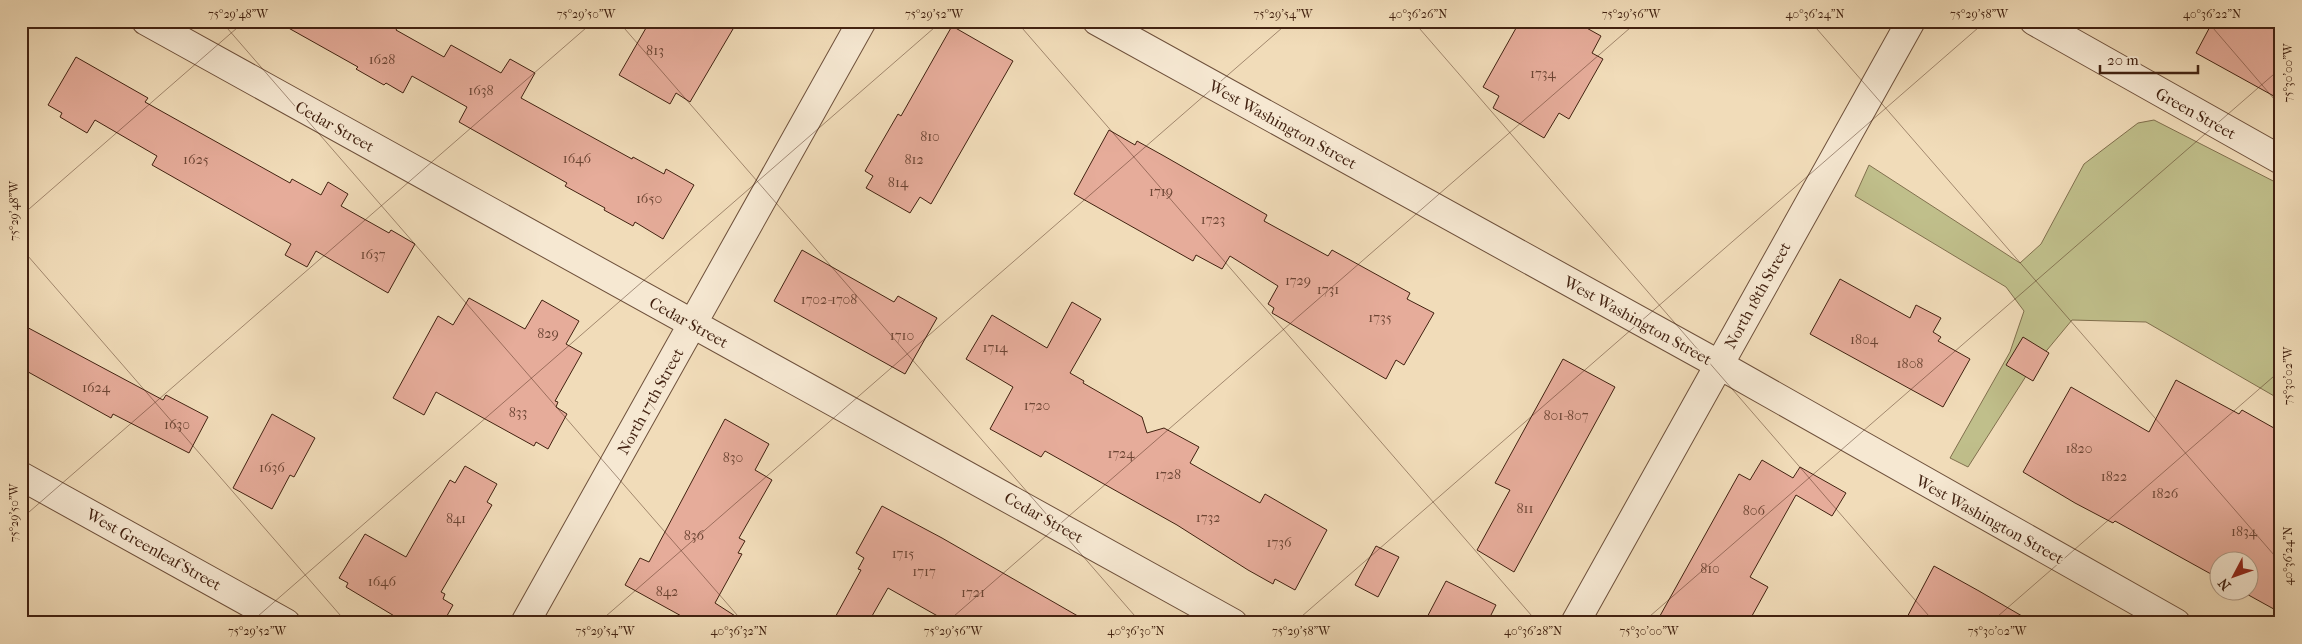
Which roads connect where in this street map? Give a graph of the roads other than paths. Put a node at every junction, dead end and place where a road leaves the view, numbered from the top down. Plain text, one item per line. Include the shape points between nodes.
1 (146, 21) edge
2 (862, 21) edge
3 (1097, 21) edge
4 (1911, 21) edge
5 (2034, 21) edge
6 (2281, 160) edge
7 (693, 324) junction
8 (1718, 364) junction
9 (21, 476) edge
10 (286, 623) edge
11 (525, 623) edge
12 (1233, 623) edge
13 (1575, 623) edge
14 (2176, 623) edge

1 - 7 street, Cedar Street
2 - 7 street, North 17th Street
3 - 8 street, West Washington Street
4 - 8 street, North 18th Street
5 - 6 street, Green Street
7 - 11 street, North 17th Street
7 - 12 street, Cedar Street
8 - 13 street, North 18th Street
8 - 14 street, West Washington Street
9 - 10 street, West Greenleaf Street

